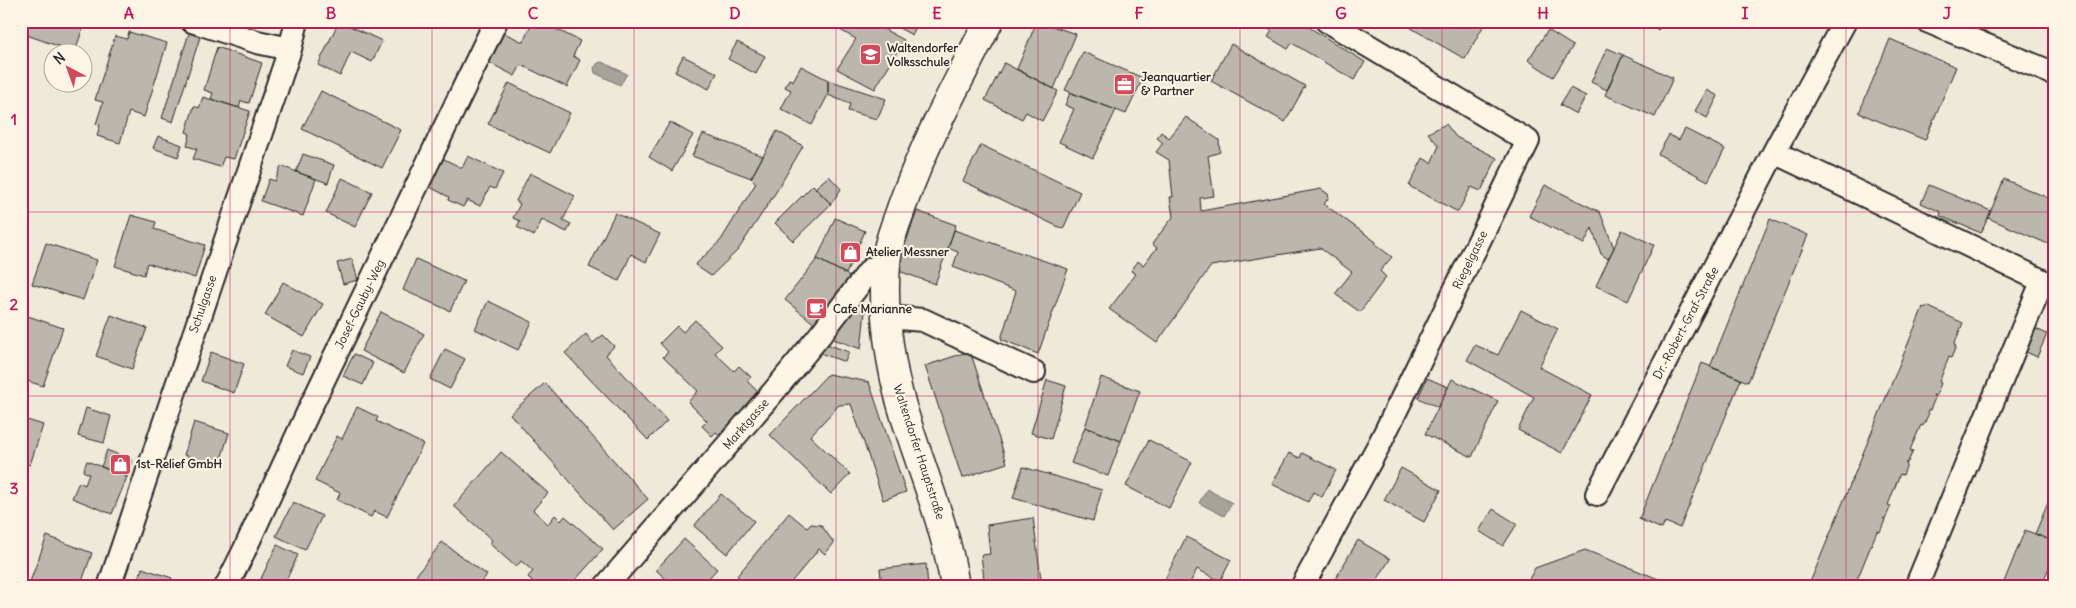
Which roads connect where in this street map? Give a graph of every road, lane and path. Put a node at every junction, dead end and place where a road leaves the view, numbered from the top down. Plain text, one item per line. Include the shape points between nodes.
1 (192, 21) edge
2 (297, 21) edge
3 (496, 21) edge
4 (989, 21) edge
5 (1327, 21) edge
6 (1845, 21) edge
7 (1927, 21) edge
8 (290, 49) junction
9 (2055, 74) edge
10 (1774, 152) junction
11 (886, 263) junction
12 (2048, 285) edge
13 (887, 317) junction
14 (1034, 372) dead end
15 (1596, 494) dead end
16 (109, 587) edge
17 (226, 587) edge
18 (605, 587) edge
19 (956, 587) edge
20 (1302, 587) edge
21 (1916, 587) edge

1 - 8 street
2 - 8 street, Schulgasse
3 - 17 street, Josef-Gauby-Weg
4 - 11 main road, Waltendorfer Hauptstraße via 938,120 912,180
5 - 20 street, Riegelgasse via 1528,141 1381,441
6 - 10 street, Dr.-Robert-Graf-Straße
7 - 9 street
8 - 16 street, Schulgasse
10 - 12 street
10 - 15 street, Dr.-Robert-Graf-Straße
11 - 13 main road, Waltendorfer Hauptstraße
11 - 18 street, Marktgasse via 871,269 787,376
12 - 21 street
13 - 14 street via 923,320
13 - 19 main road, Waltendorfer Hauptstraße via 891,363 904,413 942,522

